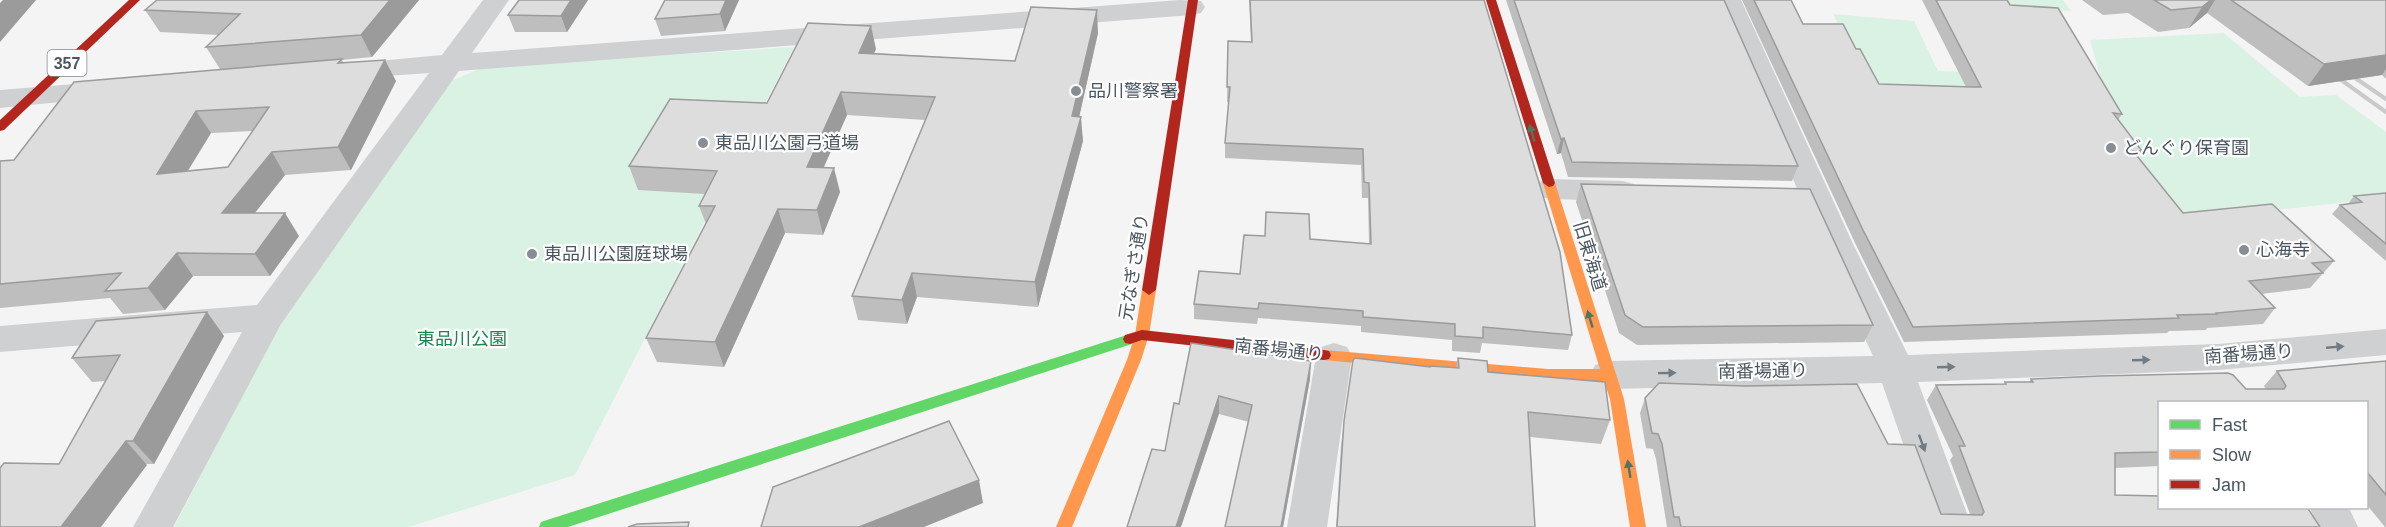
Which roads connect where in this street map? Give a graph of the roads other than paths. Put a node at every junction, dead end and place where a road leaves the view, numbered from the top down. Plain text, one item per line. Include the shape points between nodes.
1 (135, 0) edge
2 (496, 0) edge
3 (1491, 0) edge
4 (1728, 0) edge
5 (1193, 3) edge
6 (449, 62) junction
7 (321, 73) edge
8 (135, 88) edge
9 (32, 97) junction
10 (0, 99) edge
11 (0, 127) edge
12 (1550, 189) junction
13 (1654, 191) edge
14 (1780, 194) edge
15 (1815, 194) junction
16 (267, 317) junction
17 (1142, 335) junction
18 (0, 339) edge
19 (2386, 342) edge
20 (1334, 356) junction
21 (2218, 357) junction
22 (1895, 369) junction
23 (1608, 375) junction
24 (2241, 386) edge
25 (2331, 509) edge
26 (153, 527) edge
27 (547, 527) edge
28 (1064, 527) edge
29 (1307, 527) edge
30 (1638, 527) edge
31 (1952, 527) edge
32 (2338, 527) edge

1 - 9 main road, 357
2 - 6 street
12 -> 3 main road, 旧東海道
4 - 15 street
5 - 6 street
5 - 17 main road, 元なぎさ通り
6 - 7 street
6 - 16 street
8 - 9 street
9 - 10 street
9 - 11 main road, 357
12 - 13 street
23 -> 12 main road, 旧東海道
14 - 15 street
15 - 22 street
16 - 18 street
16 - 26 street
17 - 20 main road, 南番場通り
17 - 27 main road
17 - 28 main road, 元なぎさ通り
21 -> 19 street, 南番場通り
20 - 23 main road, 南番場通り via 1548,375
20 - 29 street
22 -> 21 street, 南番場通り
21 - 24 street
23 -> 22 street, 南番場通り
22 -> 31 street
30 -> 23 main road, 旧東海道 via 1617,399
25 - 32 street

